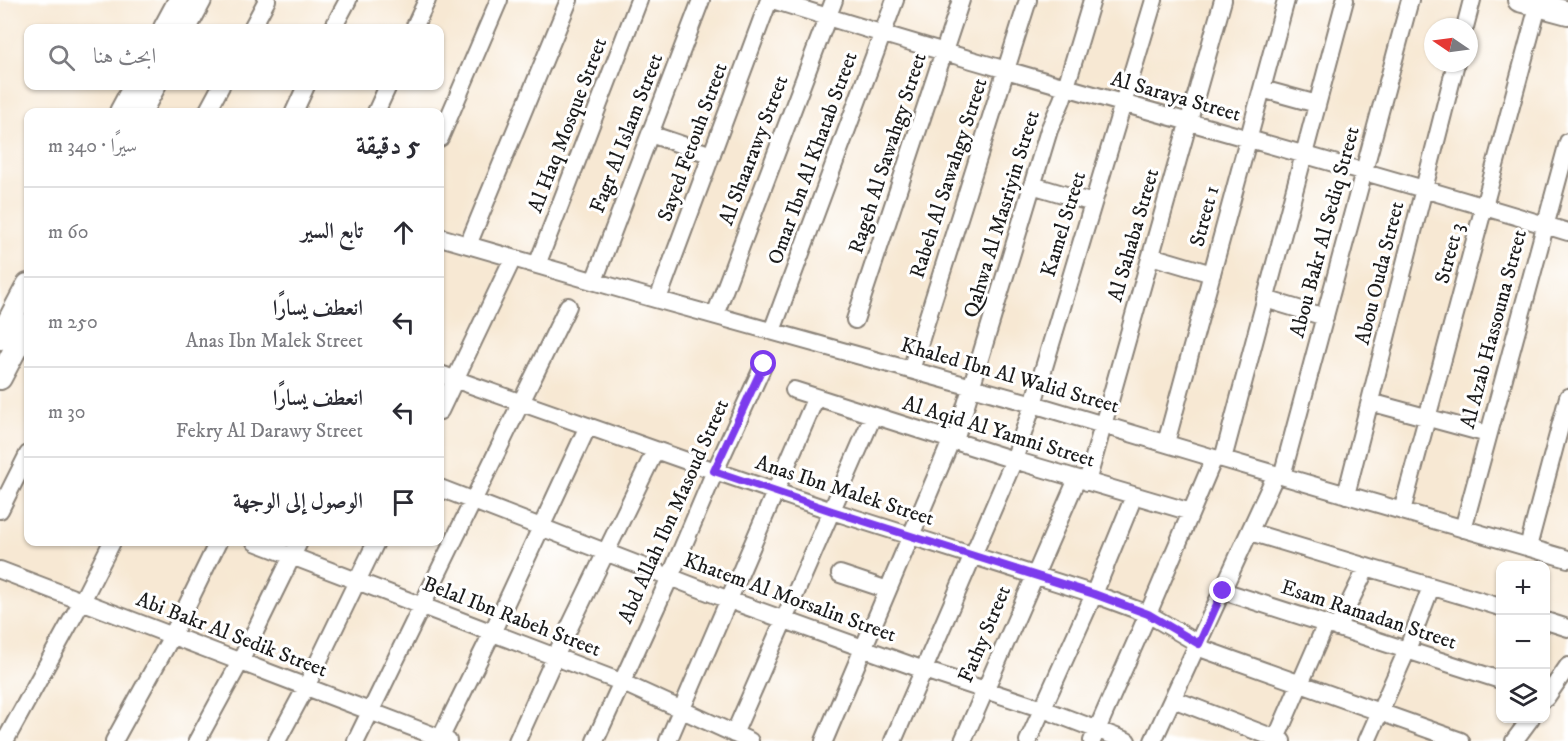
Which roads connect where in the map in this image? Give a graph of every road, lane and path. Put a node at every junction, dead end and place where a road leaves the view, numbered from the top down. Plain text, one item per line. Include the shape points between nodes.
1 (180, 0) edge
2 (200, 0) edge
3 (267, 0) edge
4 (348, 0) edge
5 (427, 0) edge
6 (499, 0) edge
7 (569, 0) edge
8 (639, 0) edge
9 (701, 0) edge
10 (771, 0) edge
11 (834, 0) edge
12 (895, 0) edge
13 (961, 0) edge
14 (1028, 0) edge
15 (1092, 0) edge
16 (1154, 0) edge
17 (1223, 0) edge
18 (1286, 0) edge
19 (1345, 0) edge
20 (1410, 0) edge
21 (1472, 0) edge
22 (1528, 3) edge
23 (1568, 13) edge
24 (827, 17) junction
25 (1467, 18) edge
26 (167, 24) edge
27 (187, 24) edge
28 (254, 24) edge
29 (335, 24) edge
30 (416, 24) edge
31 (882, 34) junction
32 (944, 52) junction
33 (1006, 70) junction
34 (1454, 72) edge
35 (1065, 88) junction
36 (1262, 89) junction
37 (133, 90) edge
38 (152, 90) edge
39 (219, 90) edge
40 (304, 90) edge
41 (386, 90) edge
42 (1123, 104) junction
43 (1317, 104) junction
44 (123, 108) edge
45 (142, 108) edge
46 (209, 108) edge
47 (296, 108) edge
48 (378, 108) edge
49 (1189, 122) junction
50 (444, 129) edge
51 (650, 134) junction
52 (1248, 139) junction
53 (1568, 142) edge
54 (712, 155) junction
55 (1304, 155) junction
56 (1364, 171) junction
57 (1032, 185) junction
58 (1424, 189) junction
59 (1093, 203) junction
60 (1484, 207) junction
61 (1545, 225) junction
62 (1568, 232) edge
63 (444, 238) edge
64 (468, 245) junction
65 (1151, 256) junction
66 (513, 258) junction
67 (537, 265) junction
68 (1212, 274) junction
69 (594, 281) junction
70 (24, 293) edge
71 (658, 299) junction
72 (1265, 300) junction
73 (568, 306) dead end
74 (715, 315) junction
75 (1325, 317) junction
76 (855, 320) dead end
77 (772, 331) junction
78 (24, 333) edge
79 (0, 338) edge
80 (764, 364) dead end
81 (911, 370) junction
82 (447, 376) edge
83 (0, 378) edge
84 (971, 387) junction
85 (794, 390) dead end
86 (444, 391) edge
87 (1568, 397) edge
88 (816, 398) junction
89 (1370, 402) junction
90 (521, 403) junction
91 (1033, 404) junction
92 (873, 416) junction
93 (1428, 418) junction
94 (1103, 424) junction
95 (588, 426) junction
96 (1488, 434) junction
97 (953, 441) junction
98 (1166, 443) junction
99 (656, 450) junction
100 (1218, 458) junction
101 (1014, 460) junction
102 (24, 464) edge
103 (714, 471) junction
104 (1279, 476) junction
105 (1082, 480) junction
106 (444, 490) edge
107 (775, 492) junction
108 (1346, 495) junction
109 (1134, 496) junction
110 (473, 501) junction
111 (0, 510) edge
112 (832, 511) junction
113 (1402, 511) junction
114 (1191, 512) junction
115 (542, 527) junction
116 (1463, 529) junction
117 (1250, 532) junction
118 (911, 536) junction
119 (110, 546) edge
120 (216, 546) edge
121 (374, 546) edge
122 (295, 548) edge
123 (1528, 548) junction
124 (605, 552) junction
125 (973, 555) junction
126 (1568, 559) edge
127 (1366, 567) junction
128 (0, 570) edge
129 (840, 574) dead end
130 (1034, 575) junction
131 (670, 577) junction
132 (357, 580) junction
133 (1431, 587) junction
134 (888, 590) junction
135 (1223, 591) junction
136 (1094, 594) junction
137 (729, 600) junction
138 (82, 601) junction
139 (422, 605) junction
140 (1496, 607) edge
141 (1148, 614) junction
142 (785, 620) junction
143 (1550, 623) edge
144 (1331, 626) junction
145 (1568, 628) edge
146 (492, 633) junction
147 (172, 636) junction
148 (1198, 646) junction
149 (863, 649) junction
150 (1407, 650) junction
151 (555, 657) junction
152 (240, 662) junction
153 (1568, 666) edge
154 (924, 670) junction
155 (1496, 679) edge
156 (621, 682) junction
157 (1563, 683) edge
158 (1300, 684) junction
159 (306, 687) junction
160 (985, 690) junction
161 (1550, 693) edge
162 (1173, 699) junction
163 (681, 709) junction
164 (1043, 710) junction
165 (371, 711) junction
166 (1380, 712) junction
167 (1528, 723) edge
168 (734, 734) junction
169 (1095, 735) edge
170 (443, 740) edge
171 (1278, 740) edge
172 (5, 741) edge
173 (114, 741) edge
174 (198, 741) edge
175 (277, 741) edge
176 (356, 741) edge
177 (517, 741) edge
178 (595, 741) edge
179 (668, 741) edge
180 (750, 741) edge
181 (824, 741) edge
182 (893, 741) edge
183 (963, 741) edge
184 (1028, 741) edge
185 (1127, 741) edge
186 (1154, 741) edge
187 (1367, 741) edge
188 (1461, 741) edge
189 (1515, 741) edge

1 - 26 street
2 - 27 street
3 - 28 street
4 - 29 street
5 - 30 street
6 - 50 street
7 - 64 street
8 - 67 street, Al Haq Mosque Street
9 - 51 street, Fagr Al Islam Street
10 - 24 street, Al Saraya Street
10 - 54 street, Sayed Fetouh Street
11 - 24 street, Al Shaarawy Street
12 - 31 street, Omar Ibn Al Khatab Street
13 - 32 street, Rageh Al Sawahgy Street
14 - 33 street, Rabeh Al Sawahgy Street
15 - 35 street, Qahwa Al Masriyin Street
16 - 42 street, Kamel Street
17 - 49 street, Al Sahaba Street
18 - 36 street, Street 1
19 - 43 street
20 - 56 street, Abou Bakr Al Sediq Street
21 - 25 street
22 - 23 street
22 - 60 street, Street 3
24 - 31 street, Al Saraya Street
24 - 74 street, Al Shaarawy Street
31 - 32 street, Al Saraya Street
31 - 77 street, Omar Ibn Al Khatab Street
32 - 33 street, Al Saraya Street
32 - 76 street, Rageh Al Sawahgy Street
33 - 35 street, Al Saraya Street
33 - 81 street, Rabeh Al Sawahgy Street
34 - 58 street, Abou Ouda Street
35 - 42 street, Al Saraya Street
35 - 57 street, Qahwa Al Masriyin Street
36 - 43 street
36 - 52 street, Street 1
37 - 44 street
38 - 45 street
39 - 46 street
40 - 47 street
41 - 48 street
42 - 49 street, Al Saraya Street
42 - 59 street, Kamel Street
43 - 55 street
49 - 52 street, Al Saraya Street
49 - 65 street, Al Sahaba Street
51 - 54 street
51 - 69 street, Fagr Al Islam Street
52 - 55 street, Al Saraya Street
52 - 68 street, Street 1
53 - 61 street, Al Azab Hassouna Street
54 - 71 street, Sayed Fetouh Street
55 - 56 street, Al Saraya Street
55 - 72 street
56 - 58 street, Al Saraya Street
56 - 75 street, Abou Bakr Al Sediq Street
57 - 59 street
57 - 84 street, Qahwa Al Masriyin Street
58 - 60 street, Al Saraya Street
58 - 89 street, Abou Ouda Street
59 - 91 street, Kamel Street
60 - 61 street, Al Saraya Street
60 - 93 street, Street 3
61 - 62 street, Al Saraya Street
61 - 96 street, Al Azab Hassouna Street
63 - 64 street, Khaled Ibn Al Walid Street
64 - 66 street, Khaled Ibn Al Walid Street
65 - 68 street
65 - 94 street, Al Sahaba Street
66 - 67 street, Khaled Ibn Al Walid Street
66 - 82 street
67 - 69 street, Khaled Ibn Al Walid Street
68 - 98 street, Street 1
69 - 71 street, Khaled Ibn Al Walid Street
70 - 79 street
71 - 74 street, Khaled Ibn Al Walid Street
72 - 75 street
72 - 100 street
73 - 90 street
74 - 77 street, Khaled Ibn Al Walid Street
75 - 104 street, Abou Bakr Al Sediq Street
77 - 81 street, Khaled Ibn Al Walid Street
78 - 83 street
80 - 103 street, Abd Allah Ibn Masoud Street
81 - 84 street, Khaled Ibn Al Walid Street
82 - 86 street
82 - 90 street, Anas Ibn Malek Street
84 - 91 street, Khaled Ibn Al Walid Street
84 - 97 street, Qahwa Al Masriyin Street
85 - 88 street, Al Aqid Al Yamni Street
87 - 123 street
88 - 92 street, Al Aqid Al Yamni Street
88 - 107 street
89 - 93 street
89 - 108 street, Abou Ouda Street
90 - 95 street, Anas Ibn Malek Street
90 - 110 street
91 - 94 street, Khaled Ibn Al Walid Street
91 - 101 street, Kamel Street
92 - 97 street, Al Aqid Al Yamni Street
92 - 112 street
93 - 96 street
93 - 113 street, Street 3
94 - 98 street, Khaled Ibn Al Walid Street
94 - 105 street, Al Sahaba Street
95 - 99 street, Anas Ibn Malek Street
95 - 115 street
96 - 116 street, Al Azab Hassouna Street
97 - 101 street, Al Aqid Al Yamni Street
97 - 118 street, Qahwa Al Masriyin Street
98 - 100 street, Khaled Ibn Al Walid Street
99 - 103 street, Anas Ibn Malek Street
99 - 124 street
100 - 104 street, Khaled Ibn Al Walid Street
100 - 114 street
101 - 105 street, Al Aqid Al Yamni Street
101 - 125 street, Kamel Street
102 - 111 street
103 - 107 street, Anas Ibn Malek Street
103 - 131 street, Abd Allah Ibn Masoud Street
104 - 108 street, Khaled Ibn Al Walid Street
104 - 117 street, Abou Bakr Al Sediq Street
105 - 109 street, Al Aqid Al Yamni Street
105 - 130 street, Fathy Street
106 - 110 street, Khatem Al Morsalin Street
107 - 112 street, Anas Ibn Malek Street
107 - 137 street
108 - 113 street, Khaled Ibn Al Walid Street
109 - 114 street, Al Aqid Al Yamni Street
109 - 136 street
110 - 115 street, Khatem Al Morsalin Street
110 - 139 street
112 - 118 street, Anas Ibn Malek Street
112 - 142 street
113 - 116 street, Khaled Ibn Al Walid Street
114 - 141 street
115 - 124 street, Khatem Al Morsalin Street
115 - 146 street
116 - 123 street, Khaled Ibn Al Walid Street
117 - 127 street
117 - 135 street, Abou Bakr Al Sediq Street
118 - 125 street, Anas Ibn Malek Street
118 - 134 street, Qahwa Al Masriyin Street
119 - 138 street
120 - 147 street
121 - 132 street
122 - 132 street, Belal Ibn Rabeh Street
122 - 152 street
123 - 126 street, Khaled Ibn Al Walid Street
124 - 131 street, Khatem Al Morsalin Street
124 - 151 street
125 - 130 street, Anas Ibn Malek Street
125 - 154 street, Kamel Street
127 - 133 street
127 - 144 street
128 - 138 street, Abi Bakr Al Sedik Street
129 - 134 street
130 - 136 street, Anas Ibn Malek Street
130 - 160 street, Fathy Street
131 - 137 street, Khatem Al Morsalin Street
131 - 156 street, Abd Allah Ibn Masoud Street
132 - 139 street, Belal Ibn Rabeh Street
132 - 159 street
133 - 140 street
133 - 150 street
134 - 149 street, Qahwa Al Masriyin Street
135 - 144 street, Esam Ramadan Street
135 - 148 street, Abou Bakr Al Sediq Street
136 - 141 street, Anas Ibn Malek Street
136 - 164 street
137 - 142 street, Khatem Al Morsalin Street
137 - 163 street
138 - 147 street, Abi Bakr Al Sedik Street
138 - 172 street
139 - 146 street, Belal Ibn Rabeh Street
139 - 165 street
141 - 148 street, Anas Ibn Malek Street
141 - 169 street
142 - 149 street, Khatem Al Morsalin Street
142 - 168 street
143 - 145 street
144 - 150 street, Esam Ramadan Street
144 - 158 street
146 - 151 street, Belal Ibn Rabeh Street
146 - 170 street
147 - 152 street, Abi Bakr Al Sedik Street
147 - 173 street
148 - 158 street, Anas Ibn Malek Street
148 - 162 street, Abou Bakr Al Sediq Street
149 - 154 street, Khatem Al Morsalin Street
149 - 181 street, Qahwa Al Masriyin Street
150 - 155 street, Esam Ramadan Street
150 - 166 street
151 - 156 street, Belal Ibn Rabeh Street
151 - 177 street
152 - 159 street, Abi Bakr Al Sedik Street
152 - 174 street
153 - 157 street
154 - 160 street, Khatem Al Morsalin Street
154 - 182 street, Kamel Street
156 - 163 street, Belal Ibn Rabeh Street
156 - 178 street, Abd Allah Ibn Masoud Street
157 - 161 street
158 - 166 street, Anas Ibn Malek Street
158 - 171 street
159 - 165 street, Abi Bakr Al Sedik Street
159 - 175 street
160 - 164 street, Khatem Al Morsalin Street
160 - 183 street, Fathy Street
162 - 171 street
162 - 186 street, Abou Bakr Al Sediq Street
163 - 168 street, Belal Ibn Rabeh Street
163 - 179 street
164 - 169 street, Khatem Al Morsalin Street
164 - 184 street
165 - 170 street, Abi Bakr Al Sedik Street
165 - 176 street
166 - 187 street
166 - 188 street, Anas Ibn Malek Street
167 - 189 street
168 - 180 street, Belal Ibn Rabeh Street
169 - 185 street, Khatem Al Morsalin Street

